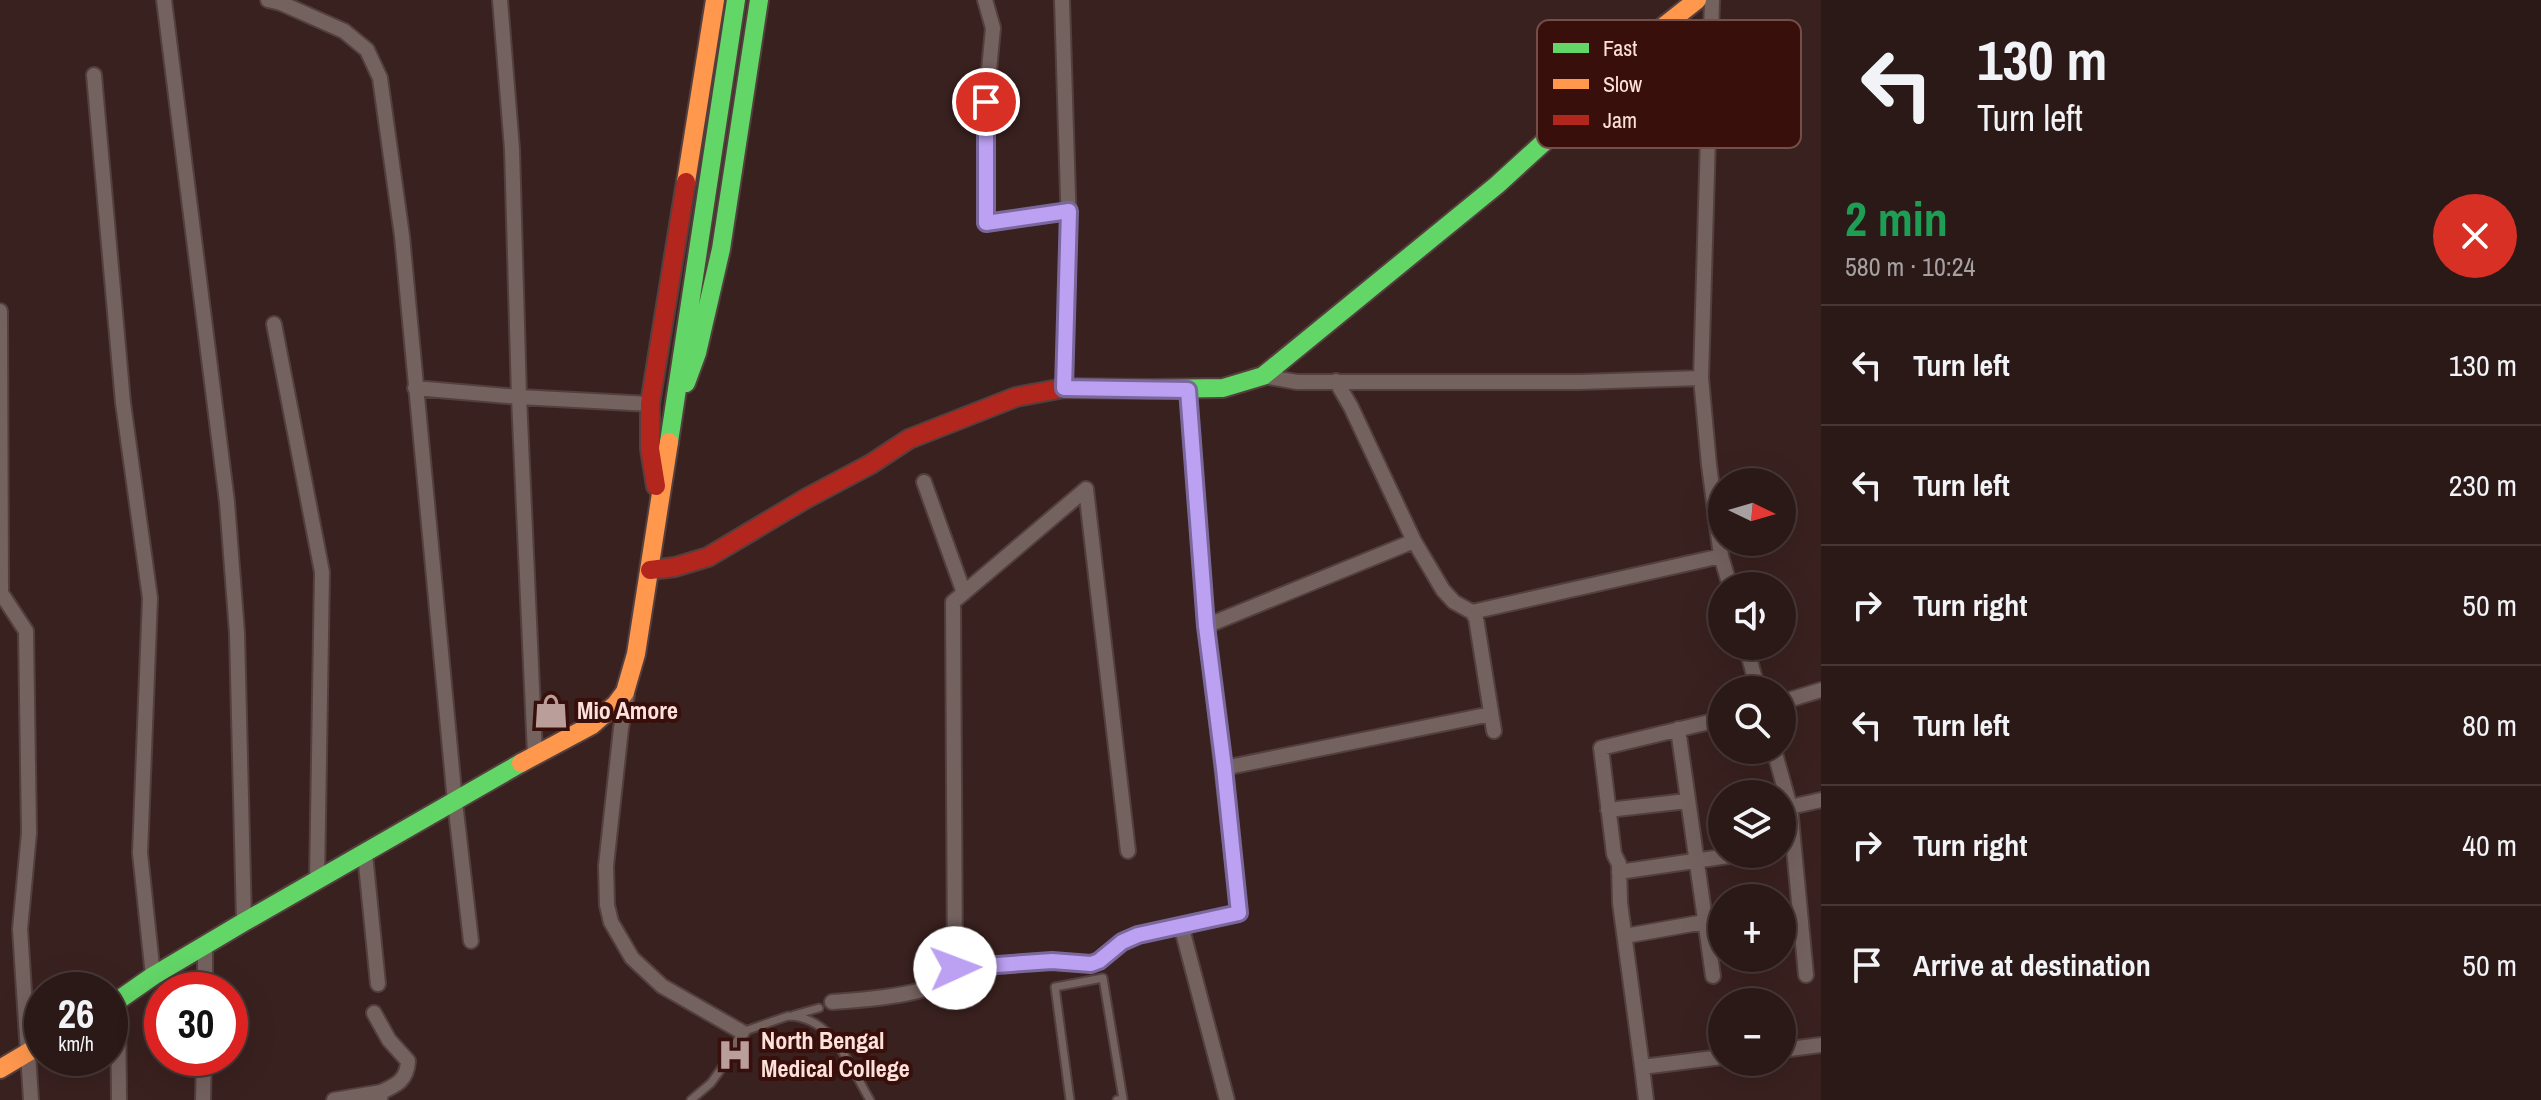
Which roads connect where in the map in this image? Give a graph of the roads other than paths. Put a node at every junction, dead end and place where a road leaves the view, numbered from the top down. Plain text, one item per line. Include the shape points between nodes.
1 (164, 0) edge
2 (268, 0) edge
3 (500, 0) edge
4 (715, 0) edge
5 (736, 0) edge
6 (759, 0) edge
7 (985, 0) edge
8 (1062, 0) edge
9 (1697, 0) edge
10 (1712, 0) edge
11 (1672, 20) edge
12 (1711, 20) edge
13 (94, 75) dead end
14 (1538, 148) edge
15 (1708, 148) edge
16 (1069, 211) junction
17 (0, 311) edge
18 (274, 324) dead end
19 (1263, 376) junction
20 (1701, 378) junction
21 (1336, 381) junction
22 (415, 388) junction
23 (1064, 388) junction
24 (1188, 390) junction
25 (519, 397) junction
26 (676, 399) junction
27 (650, 404) junction
28 (1709, 468) edge
29 (924, 482) dead end
30 (659, 503) junction
31 (1414, 541) junction
32 (1721, 556) joint
33 (650, 570) junction
34 (1726, 572) edge
35 (964, 593) junction
36 (1472, 612) junction
37 (1206, 626) junction
38 (631, 679) junction
39 (1821, 690) edge
40 (1796, 698) edge
41 (1491, 714) junction
42 (1708, 722) edge
43 (1678, 729) junction
44 (1494, 731) dead end
45 (535, 755) junction
46 (1224, 768) junction
47 (1821, 800) edge
48 (1687, 801) junction
49 (455, 802) junction
50 (1796, 806) edge
51 (1608, 810) junction
52 (1128, 851) dead end
53 (365, 854) junction
54 (1708, 859) edge
55 (1694, 861) junction
56 (1791, 868) edge
57 (1619, 872) junction
58 (317, 881) junction
59 (244, 922) junction
60 (1704, 922) junction
61 (1181, 925) junction
62 (1625, 936) junction
63 (471, 941) dead end
64 (205, 946) junction
65 (1091, 964) junction
66 (955, 968) junction
67 (26, 972) edge
68 (153, 972) edge
69 (160, 972) edge
70 (205, 972) edge
71 (1806, 975) dead end
72 (1713, 976) dead end
73 (1094, 980) junction
74 (378, 984) dead end
75 (826, 1005) joint
76 (374, 1013) dead end
77 (788, 1016) junction
78 (742, 1032) junction
79 (1821, 1045) edge
80 (1796, 1048) edge
81 (24, 1055) edge
82 (1708, 1059) edge
83 (1642, 1067) junction
84 (0, 1069) edge
85 (33, 1076) edge
86 (118, 1076) edge
87 (204, 1076) edge
88 (381, 1096) edge
89 (31, 1100) edge
90 (119, 1100) edge
91 (203, 1100) edge
92 (334, 1100) edge
93 (691, 1100) edge
94 (870, 1100) edge
95 (1070, 1100) edge
96 (1117, 1100) edge
97 (1227, 1100) edge
98 (1646, 1100) edge

1 - 59 street via 227,502 237,633
2 - 22 street via 344,31 367,50 380,78 402,236
3 - 25 street via 512,149
4 - 27 main road
5 - 26 main road
6 - 26 main road via 721,249 689,378
7 - 16 street via 993,28 986,102 986,223
8 - 16 street
9 - 11 main road
10 - 12 street
13 - 68 street via 123,403 150,598 140,853
14 - 19 main road
15 - 20 street
16 - 23 street
17 - 67 street via 1,593 26,631 29,833 20,929
18 - 58 street via 322,572
19 - 21 street
19 - 24 main road via 1223,388
20 - 21 street
20 - 28 street
21 - 31 street
22 - 25 street
22 - 49 street
23 - 24 main road
23 - 33 main road via 1016,397 928,430 708,557
24 - 37 street
25 - 27 street
25 - 45 street
26 - 30 main road
27 - 30 main road via 650,449
29 - 35 street
30 - 33 main road
31 - 36 street via 1443,590
31 - 37 street
32 - 34 street
32 - 36 street
33 - 38 main road
35 - 52 street via 1086,489
35 - 66 street via 953,602
36 - 41 street
37 - 46 street
38 - 45 main road via 617,704 601,718
38 - 78 street via 606,866 611,922 632,958 662,986
39 - 40 street
41 - 44 street
41 - 46 street
42 - 43 street
43 - 48 street
43 - 51 street via 1601,748
45 - 49 main road
46 - 61 street via 1239,913
47 - 50 street
48 - 51 street
48 - 55 street
49 - 53 main road
49 - 63 street
51 - 57 street
53 - 58 main road
53 - 74 street
54 - 55 street
55 - 57 street
55 - 60 street
56 - 71 street
57 - 62 street
58 - 59 main road
59 - 64 main road
60 - 62 street
60 - 72 street
61 - 65 street via 1130,938
61 - 97 street
62 - 83 street
64 - 69 main road
64 - 70 street
65 - 66 street via 1052,961
65 - 73 lane
66 - 75 street via 944,982 918,990
73 - 95 lane via 1055,987
73 - 96 lane via 1103,978 1123,1099
75 - 77 lane
76 - 88 street via 408,1061 405,1076
77 - 78 lane
77 - 94 lane via 811,1019 824,1028
78 - 93 lane via 711,1083
79 - 80 street
81 - 84 main road
82 - 83 street
83 - 98 street
85 - 89 street
86 - 90 street
87 - 91 street
88 - 92 street

